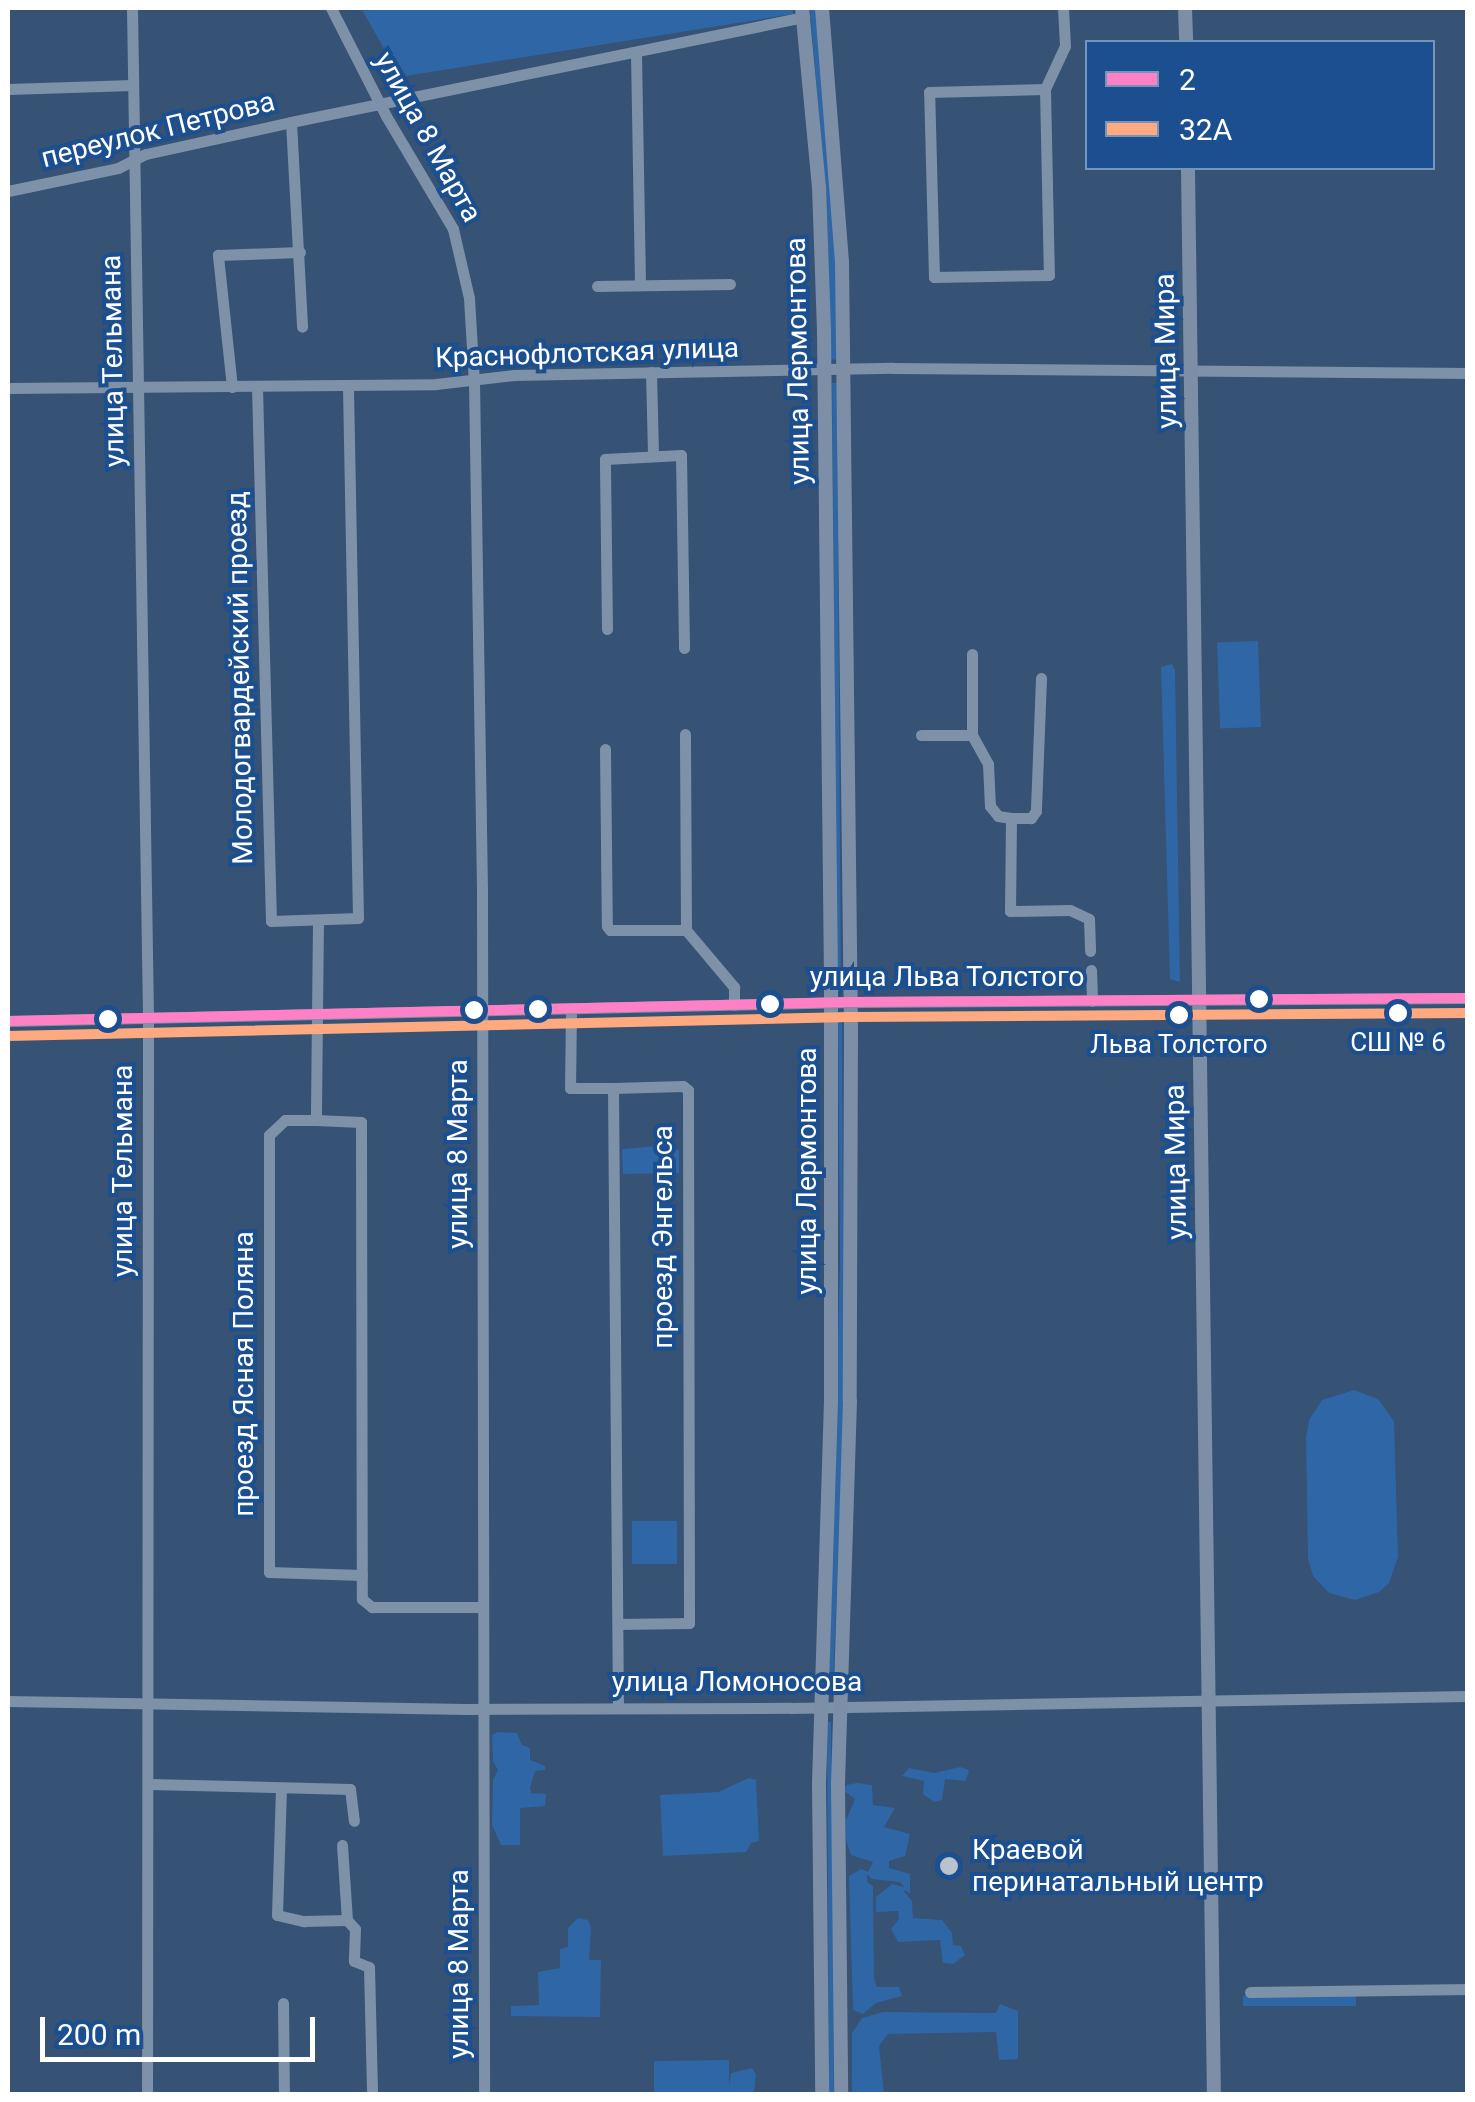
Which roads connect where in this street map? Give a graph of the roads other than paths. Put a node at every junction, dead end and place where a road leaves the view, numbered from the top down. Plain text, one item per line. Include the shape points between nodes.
1 (132, 8) edge
2 (330, 8) edge
3 (822, 8) edge
4 (1063, 8) edge
5 (1185, 8) edge
6 (803, 12) edge
7 (1186, 40) edge
8 (636, 54) junction
9 (134, 85) junction
10 (8, 89) edge
11 (1045, 90) junction
12 (380, 105) junction
13 (292, 122) junction
14 (134, 161) junction
15 (1188, 170) edge
16 (8, 192) edge
17 (300, 252) junction
18 (640, 284) junction
19 (730, 284) dead end
20 (597, 286) dead end
21 (302, 327) dead end
22 (825, 370) junction
23 (844, 370) junction
24 (650, 372) junction
25 (1191, 373) junction
26 (1468, 373) edge
27 (474, 380) junction
28 (348, 386) junction
29 (232, 387) junction
30 (257, 387) junction
31 (8, 388) edge
32 (140, 388) junction
33 (653, 456) junction
34 (607, 629) dead end
35 (684, 648) dead end
36 (972, 654) dead end
37 (1040, 678) dead end
38 (685, 734) dead end
39 (920, 735) dead end
40 (972, 735) junction
41 (605, 749) dead end
42 (1011, 818) junction
43 (318, 920) junction
44 (686, 930) junction
45 (1090, 951) dead end
46 (1091, 970) dead end
47 (1468, 998) edge
48 (1197, 1000) junction
49 (1092, 1001) junction
50 (831, 1002) junction
51 (850, 1002) junction
52 (734, 1006) junction
53 (571, 1009) junction
54 (483, 1011) junction
55 (319, 1015) junction
56 (148, 1019) junction
57 (8, 1021) edge
58 (613, 1088) junction
59 (316, 1120) junction
60 (362, 1574) junction
61 (483, 1607) junction
62 (618, 1624) junction
63 (1468, 1696) edge
64 (1208, 1699) junction
65 (8, 1701) edge
66 (150, 1701) junction
67 (839, 1706) junction
68 (618, 1707) junction
69 (820, 1707) junction
70 (484, 1709) junction
71 (149, 1784) junction
72 (282, 1788) junction
73 (354, 1820) dead end
74 (342, 1845) dead end
75 (347, 1920) junction
76 (1468, 1989) edge
77 (1250, 1992) dead end
78 (283, 2003) dead end
79 (148, 2094) edge
80 (284, 2094) edge
81 (372, 2094) edge
82 (484, 2094) edge
83 (822, 2094) edge
84 (842, 2094) edge
85 (1214, 2094) edge

1 - 9 street, улица Тельмана
2 - 12 street, улица 8 Марта
3 - 23 main road, улица Лермонтова via 838,186
4 - 11 street via 1065,46
5 - 7 main road
6 - 8 street, переулок Петрова
6 - 22 main road, улица Лермонтова via 819,187
8 - 12 street, переулок Петрова
8 - 18 street
9 - 10 street
9 - 14 street, улица Тельмана
11 - 11 street via 929,92 934,278 1049,274
12 - 13 street, переулок Петрова
12 - 27 street, улица 8 Марта via 454,229
13 - 14 street, переулок Петрова
13 - 17 street
14 - 16 street, переулок Петрова
14 - 32 street, улица Тельмана
15 - 25 main road, улица Мира
17 - 21 street
17 - 29 street via 218,255
18 - 19 street
18 - 20 street
22 - 23 street, Краснофлотская улица
22 - 24 street, Краснофлотская улица
22 - 50 main road, улица Лермонтова
23 - 25 street, Краснофлотская улица
23 - 51 main road, улица Лермонтова
24 - 27 street, Краснофлотская улица
24 - 33 street
25 - 26 street, Краснофлотская улица
25 - 48 main road, улица Мира
27 - 28 street, Краснофлотская улица
27 - 54 street, улица 8 Марта
28 - 30 street, Краснофлотская улица
28 - 43 street, Молодогвардейский проезд via 358,918
29 - 30 street, Краснофлотская улица
29 - 32 street, Краснофлотская улица
30 - 43 street, Молодогвардейский проезд via 270,921
31 - 32 street, Краснофлотская улица
32 - 56 street, улица Тельмана
33 - 34 street via 605,459
33 - 35 street via 681,455
36 - 40 street
37 - 42 street via 1036,812
38 - 44 street
39 - 40 street
40 - 42 street via 988,764 990,806
41 - 44 street via 607,926
42 - 45 street via 1010,911 1070,910 1090,919
43 - 55 street
44 - 52 street via 734,987
46 - 49 street
47 - 48 street, улица Льва Толстого
48 - 49 street, улица Льва Толстого
48 - 64 main road, улица Мира
49 - 51 street, улица Льва Толстого
50 - 51 street, улица Льва Толстого
50 - 52 street, улица Льва Толстого
50 - 69 main road, улица Лермонтова via 831,1400
51 - 67 main road, улица Лермонтова via 852,1322
52 - 53 street, улица Льва Толстого
53 - 54 street, улица Льва Толстого
53 - 58 street via 570,1088
54 - 55 street, улица Льва Толстого
54 - 61 street, улица 8 Марта
55 - 56 street, улица Льва Толстого
55 - 59 street
56 - 57 street, улица Льва Толстого
56 - 66 street, улица Тельмана
58 - 62 street, проезд Энгельса
58 - 62 street, проезд Энгельса via 683,1086 688,1110 690,1623
59 - 60 street, проезд Ясная Поляна via 360,1122
59 - 60 street, проезд Ясная Поляна via 286,1120 270,1136 269,1572
60 - 61 street via 362,1598 372,1607
61 - 70 street, улица 8 Марта
62 - 68 street, проезд Энгельса
63 - 64 street, улица Ломоносова
64 - 67 street, улица Ломоносова
64 - 85 main road, улица Мира
65 - 66 street, улица Ломоносова
66 - 70 street, улица Ломоносова
66 - 71 street, улица Тельмана
67 - 69 street, улица Ломоносова
67 - 84 main road, улица Лермонтова
68 - 69 street, улица Ломоносова
68 - 70 street, улица Ломоносова
69 - 83 main road, улица Лермонтова
70 - 82 street, улица 8 Марта
71 - 72 street
71 - 79 street, улица Тельмана
72 - 73 street via 350,1789
72 - 75 street via 278,1915 304,1922
74 - 75 street
75 - 81 street via 356,1930 354,1961 369,1967
76 - 77 street
78 - 80 street

